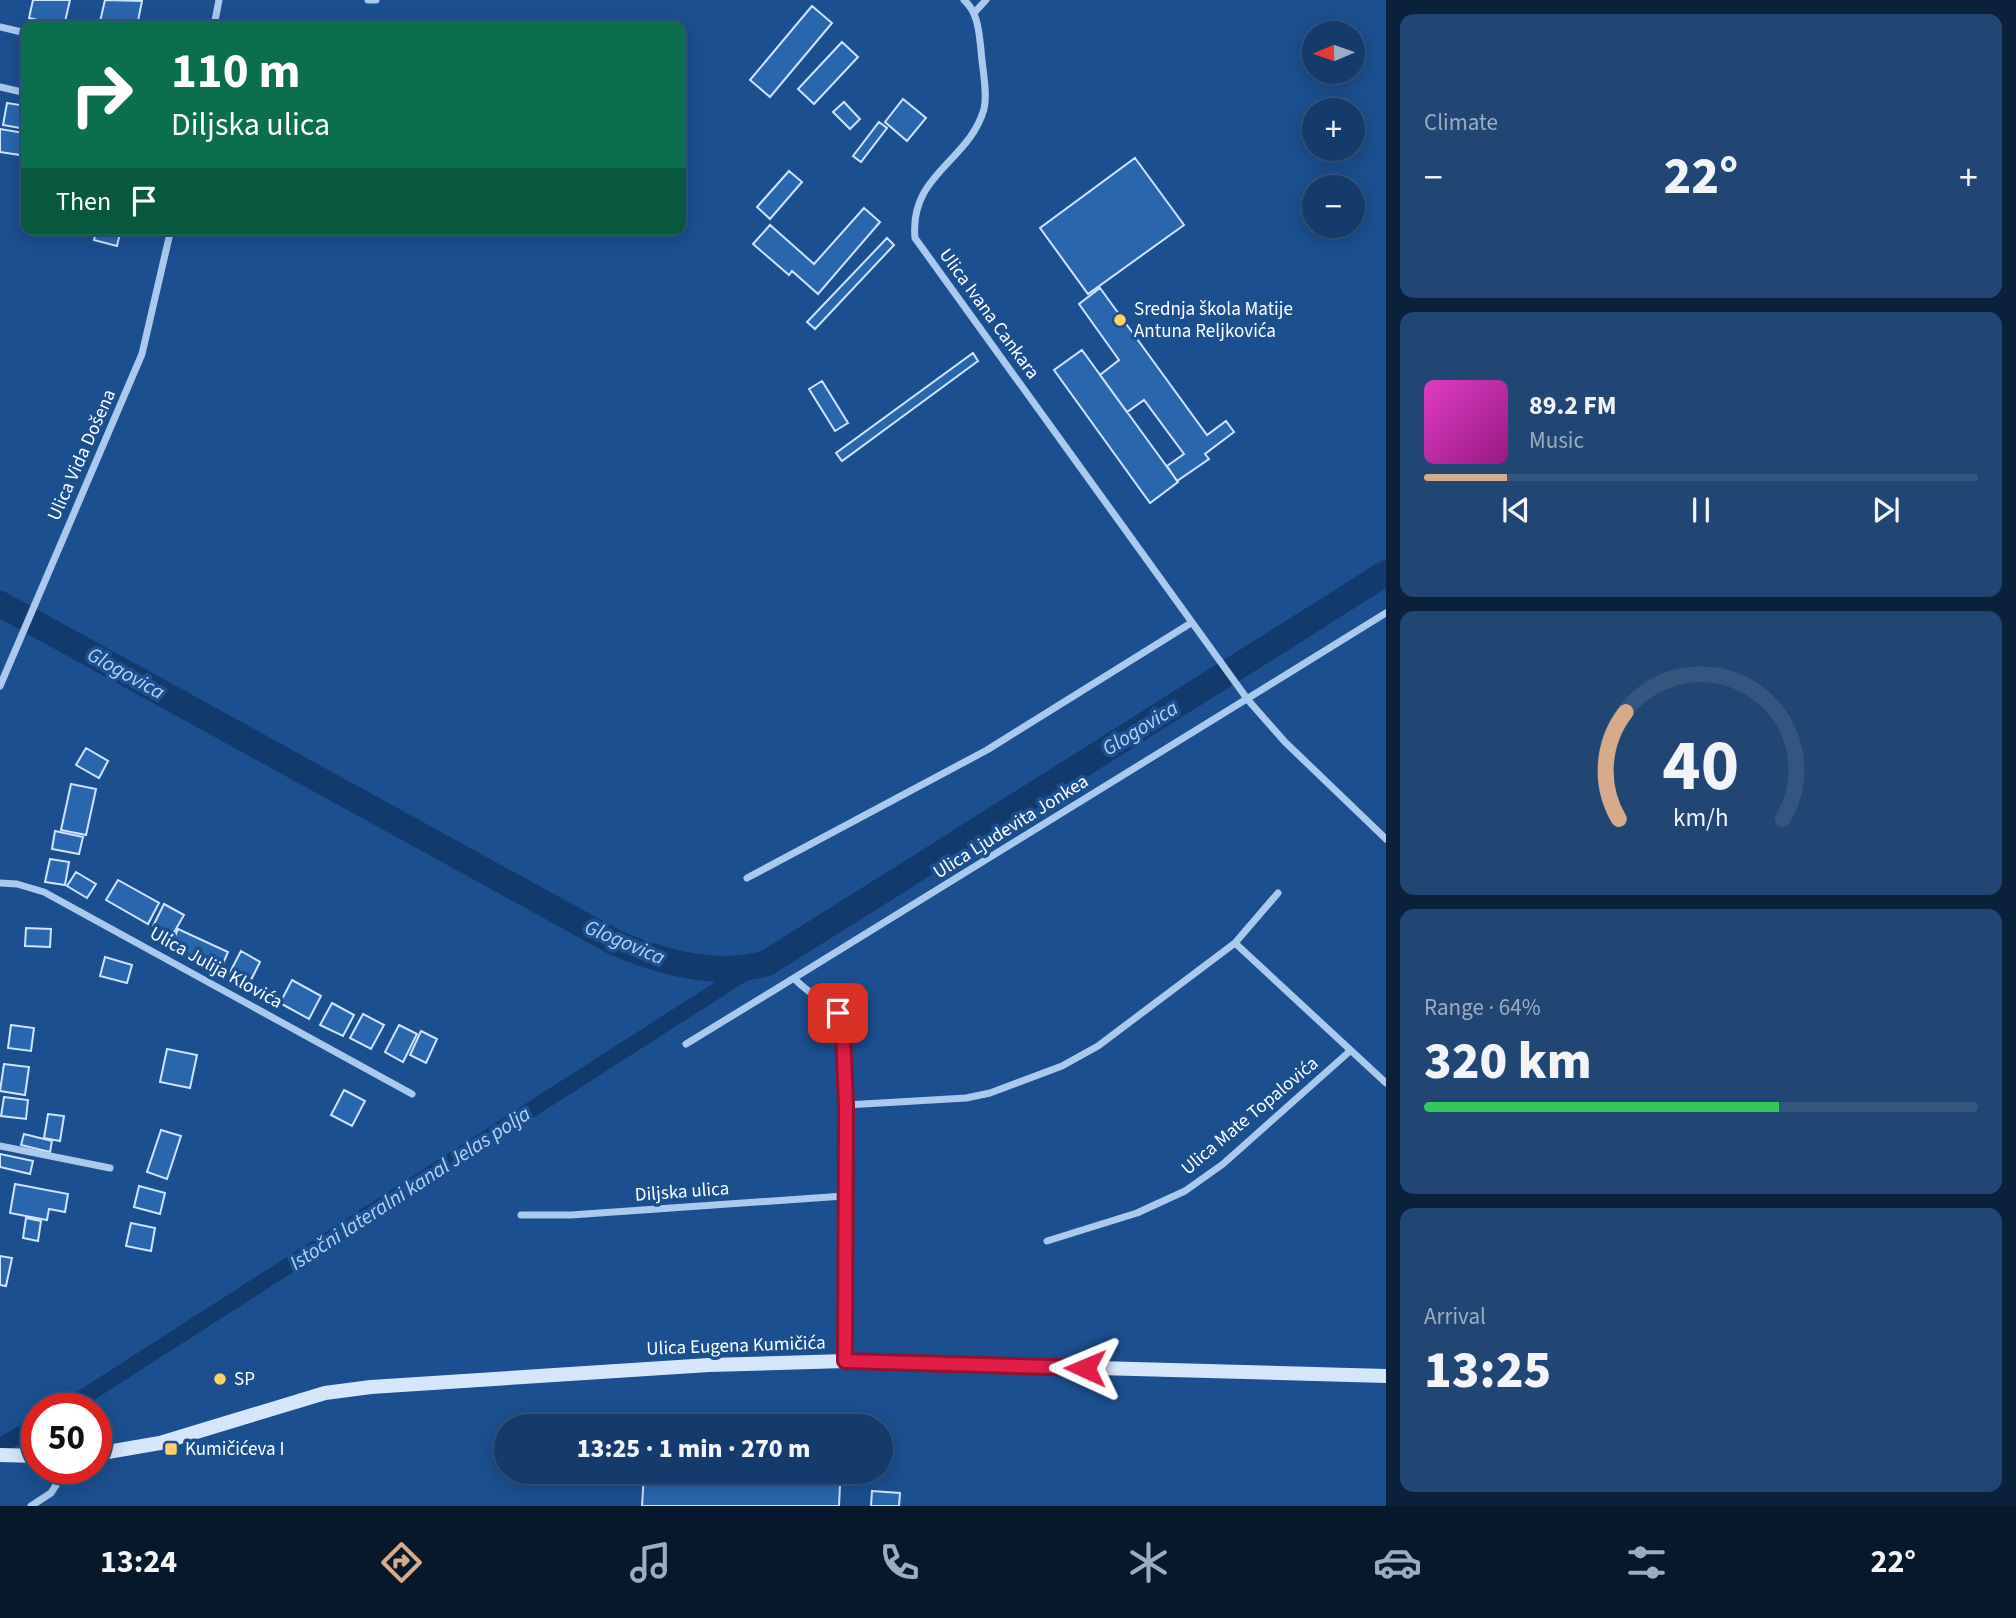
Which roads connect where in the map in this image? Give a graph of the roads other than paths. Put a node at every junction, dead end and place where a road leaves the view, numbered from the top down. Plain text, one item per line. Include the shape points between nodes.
1 (219, 0) edge
2 (368, 0) edge
3 (376, 0) edge
4 (964, 0) edge
5 (986, 0) edge
6 (974, 13) junction
7 (215, 21) edge
8 (0, 27) edge
9 (21, 32) edge
10 (0, 87) edge
11 (21, 92) edge
12 (170, 235) edge
13 (1386, 612) edge
14 (1191, 623) junction
15 (0, 686) edge
16 (1248, 700) junction
17 (1386, 839) edge
18 (747, 878) dead end
19 (0, 883) edge
20 (1278, 893) dead end
21 (1235, 943) junction
22 (794, 978) junction
23 (686, 1044) dead end
24 (1350, 1051) junction
25 (1386, 1083) edge
26 (412, 1094) dead end
27 (846, 1105) junction
28 (0, 1146) edge
29 (110, 1168) dead end
30 (844, 1196) junction
31 (521, 1215) dead end
32 (1047, 1241) dead end
33 (845, 1361) junction
34 (1386, 1376) edge
35 (112, 1451) edge
36 (57, 1484) edge
37 (31, 1506) edge

1 - 7 street
2 - 3 street
4 - 6 street, Ulica Ivana Cankara
5 - 6 street
6 - 14 street, Ulica Ivana Cankara via 985,107 972,134 922,192 915,238
8 - 9 street
10 - 11 street
12 - 15 street, Ulica Vida Došena via 142,354
13 - 16 street, Ulica Ljudevita Jonkea
14 - 16 street, Ulica Ivana Cankara
14 - 18 street via 987,750
16 - 17 street, Ulica Ivana Cankara
16 - 22 street, Ulica Ljudevita Jonkea
19 - 26 street, Ulica Julija Klovića via 44,892
20 - 21 street
21 - 24 street
21 - 27 street via 1098,1046 1062,1066 966,1098
22 - 23 street, Ulica Ljudevita Jonkea
22 - 27 street via 838,1013
24 - 25 street
24 - 32 street, Ulica Mate Topalovića via 1223,1164 1185,1191 1137,1213
27 - 30 street
28 - 29 street
30 - 31 street, Diljska ulica
30 - 33 street
33 - 34 main road, Ulica Eugena Kumičića
33 - 35 main road, Ulica Eugena Kumičića via 371,1387 325,1393 160,1443
36 - 37 street

